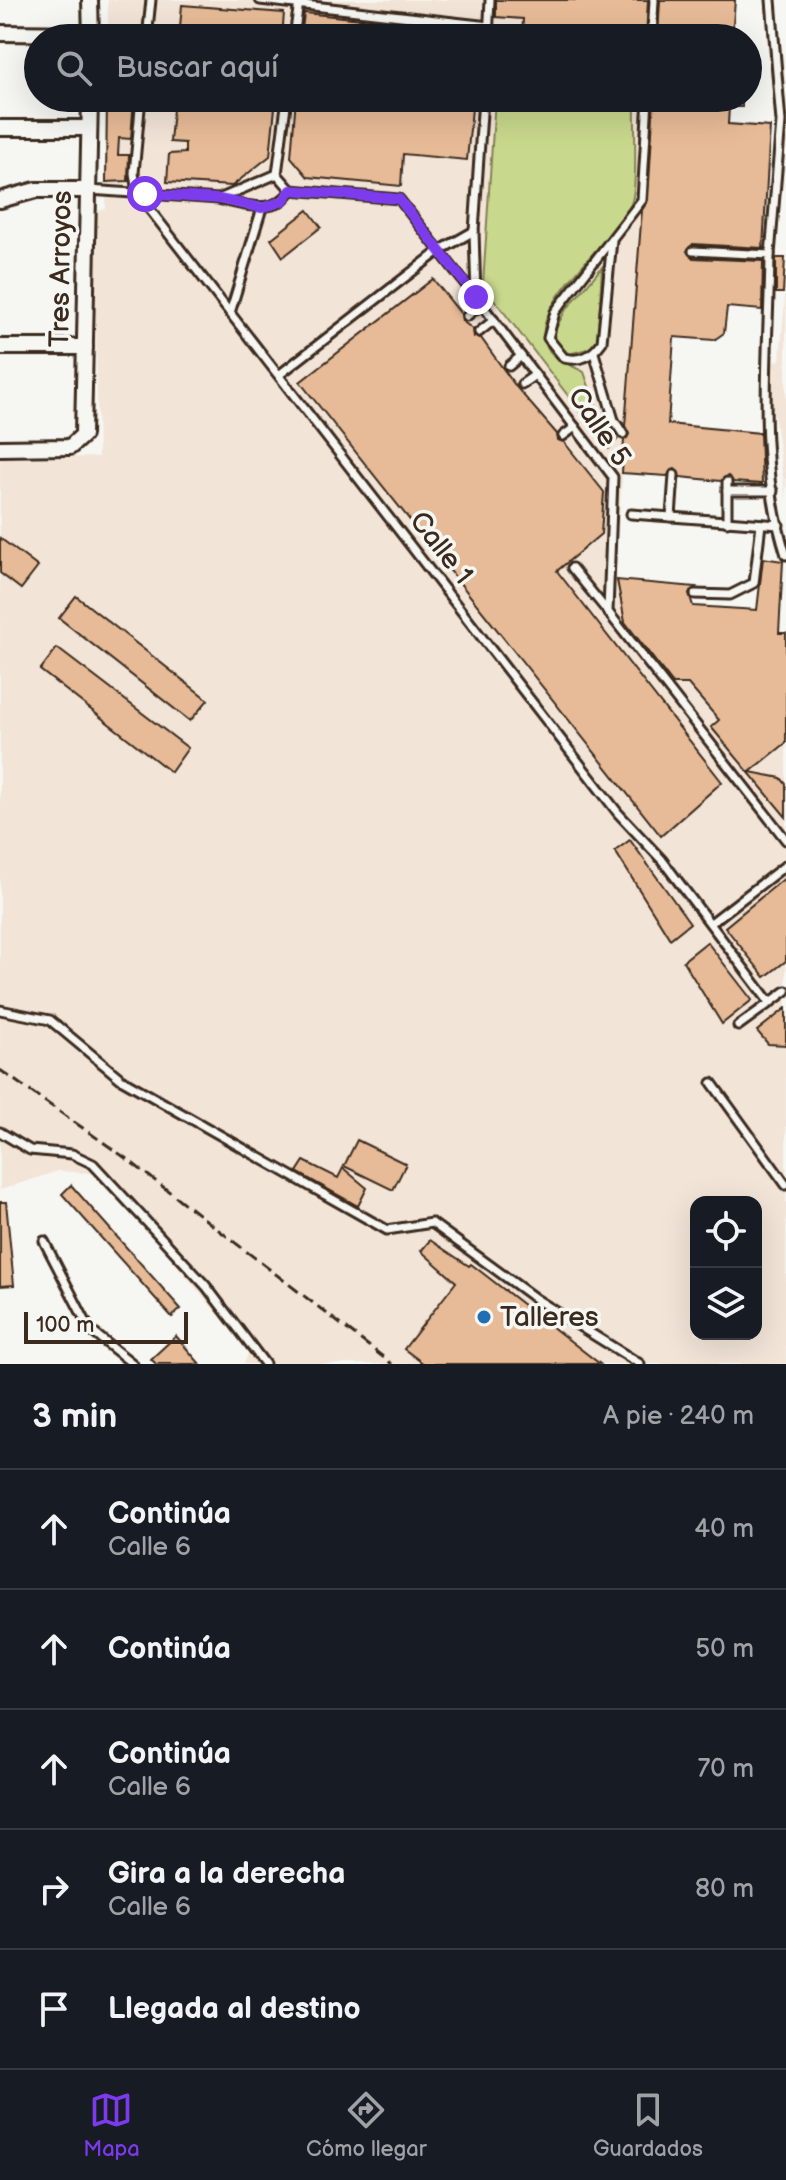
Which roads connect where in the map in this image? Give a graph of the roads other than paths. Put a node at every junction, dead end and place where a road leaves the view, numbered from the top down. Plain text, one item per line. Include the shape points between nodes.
1 (90, 0) edge
2 (151, 0) edge
3 (260, 0) edge
4 (490, 0) edge
5 (654, 0) edge
6 (771, 0) edge
7 (299, 2) edge
8 (91, 24) edge
9 (148, 24) edge
10 (296, 24) edge
11 (473, 24) edge
12 (489, 24) edge
13 (653, 24) edge
14 (0, 33) edge
15 (24, 34) edge
16 (90, 112) edge
17 (140, 112) edge
18 (285, 112) edge
19 (482, 112) edge
20 (647, 112) edge
21 (0, 128) edge
22 (89, 128) junction
23 (277, 174) junction
24 (89, 190) junction
25 (291, 190) junction
26 (137, 193) junction
27 (219, 199) junction
28 (0, 200) edge
29 (262, 208) junction
30 (474, 231) junction
31 (612, 240) junction
32 (439, 251) junction
33 (693, 251) dead end
34 (770, 255) junction
35 (476, 297) junction
36 (481, 305) junction
37 (230, 313) junction
38 (467, 316) dead end
39 (494, 320) junction
40 (479, 332) dead end
41 (0, 347) edge
42 (85, 347) junction
43 (594, 353) junction
44 (521, 356) junction
45 (509, 366) dead end
46 (279, 375) junction
47 (535, 375) junction
48 (522, 384) dead end
49 (575, 427) junction
50 (623, 434) dead end
51 (563, 436) dead end
52 (0, 448) edge
53 (674, 475) dead end
54 (727, 482) dead end
55 (727, 491) junction
56 (773, 491) junction
57 (631, 514) dead end
58 (671, 517) junction
59 (727, 522) junction
60 (761, 524) junction
61 (779, 525) junction
62 (597, 547) dead end
63 (610, 549) junction
64 (786, 555) edge
65 (572, 568) dead end
66 (695, 594) dead end
67 (608, 612) junction
68 (786, 840) edge
69 (786, 865) edge
70 (711, 923) junction
71 (786, 991) edge
72 (770, 1003) junction
73 (0, 1010) edge
74 (738, 1026) dead end
75 (712, 1083) dead end
76 (0, 1132) edge
77 (786, 1185) edge
78 (44, 1241) dead end
79 (133, 1364) edge
80 (265, 1364) edge
81 (640, 1364) edge

1 - 8 street
2 - 9 lane
3 - 7 lane
4 - 12 lane
5 - 13 lane
6 - 34 lane via 781,122
7 - 10 lane
7 - 11 lane
14 - 15 street
16 - 22 street, Tres Arroyos
17 - 26 lane
18 - 23 lane
19 - 30 lane
20 - 31 lane via 642,200
21 - 22 street
22 - 24 street, Tres Arroyos
23 - 25 lane
23 - 27 lane
24 - 26 lane
24 - 28 street via 36,190
24 - 42 street, Tres Arroyos
25 - 29 lane via 283,201
25 - 32 lane, Calle 5 via 399,199
26 - 27 lane
26 - 37 lane, Calle 1
27 - 29 lane
29 - 37 lane
30 - 32 lane
30 - 35 lane
31 - 43 lane via 604,334
31 - 43 lane via 555,312 549,328 551,345 564,358
32 - 35 lane, Calle 5
32 - 46 lane
33 - 34 lane
34 - 56 lane via 764,379
35 - 36 lane, Calle 5
36 - 38 lane
36 - 39 lane, Calle 5
37 - 46 lane, Calle 1
39 - 40 lane
39 - 44 lane, Calle 5
41 - 42 street
42 - 52 street, Tres Arroyos via 85,427 80,441 70,447
43 - 50 lane
44 - 45 lane
44 - 47 lane, Calle 5
46 - 70 lane, Calle 1 via 618,813
47 - 48 lane
47 - 49 lane, Calle 5
49 - 51 lane
49 - 63 lane, Calle 5 via 613,477
53 - 58 lane
54 - 55 lane
55 - 56 lane
55 - 59 lane
56 - 61 lane
57 - 58 lane
58 - 59 lane
59 - 60 lane
60 - 61 lane
60 - 66 lane via 754,583 730,595
61 - 64 lane
62 - 63 lane
63 - 67 lane, Calle 5
65 - 67 lane
67 - 68 lane
69 - 70 lane
70 - 72 lane, Calle 1
71 - 72 lane
72 - 74 lane
73 - 81 lane via 50,1020 121,1079 387,1230 432,1223 536,1299
75 - 77 lane
76 - 80 lane via 30,1150 84,1157 93,1164 206,1286
78 - 79 lane via 90,1330

